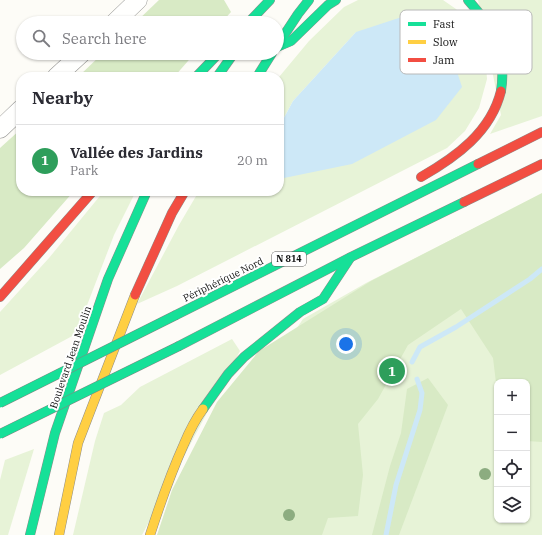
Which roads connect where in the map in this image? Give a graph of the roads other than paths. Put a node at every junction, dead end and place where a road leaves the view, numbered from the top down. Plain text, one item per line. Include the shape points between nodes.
1 (138, 0) edge
2 (271, 0) edge
3 (309, 0) edge
4 (336, 0) edge
5 (468, 0) edge
6 (477, 10) edge
7 (121, 16) edge
8 (255, 16) edge
9 (260, 16) edge
10 (284, 35) edge
11 (284, 44) edge
12 (74, 60) edge
13 (212, 60) edge
14 (229, 60) edge
15 (268, 60) edge
16 (61, 72) edge
17 (201, 72) edge
18 (221, 72) edge
19 (260, 72) edge
20 (502, 74) edge
21 (16, 114) edge
22 (0, 128) edge
23 (542, 132) edge
24 (542, 164) edge
25 (89, 196) edge
26 (145, 196) edge
27 (182, 196) edge
28 (402, 202) junction
29 (350, 258) junction
30 (0, 297) edge
31 (0, 403) edge
32 (0, 434) edge
33 (30, 535) edge
34 (59, 535) edge
35 (150, 535) edge

1 - 7 street
2 - 8 main road
2 - 9 main road
3 - 10 main road
4 - 11 main road via 291,41
5 - 6 main road
12 - 16 street
13 - 17 main road
14 - 18 main road
15 - 19 main road
20 - 28 main road via 500,94 479,135 445,163 416,180
21 - 22 street
23 - 28 main road, Périphérique Nord / N 814
24 - 29 main road, N 814
25 - 30 main road
26 - 33 main road, Boulevard Jean Moulin via 108,279 55,433
27 - 34 main road via 138,287 78,443
28 - 31 main road, Périphérique Nord / N 814, bridge
29 - 32 main road, N 814, bridge
29 - 35 main road via 324,299 300,312 244,357 213,394 199,414 177,459

